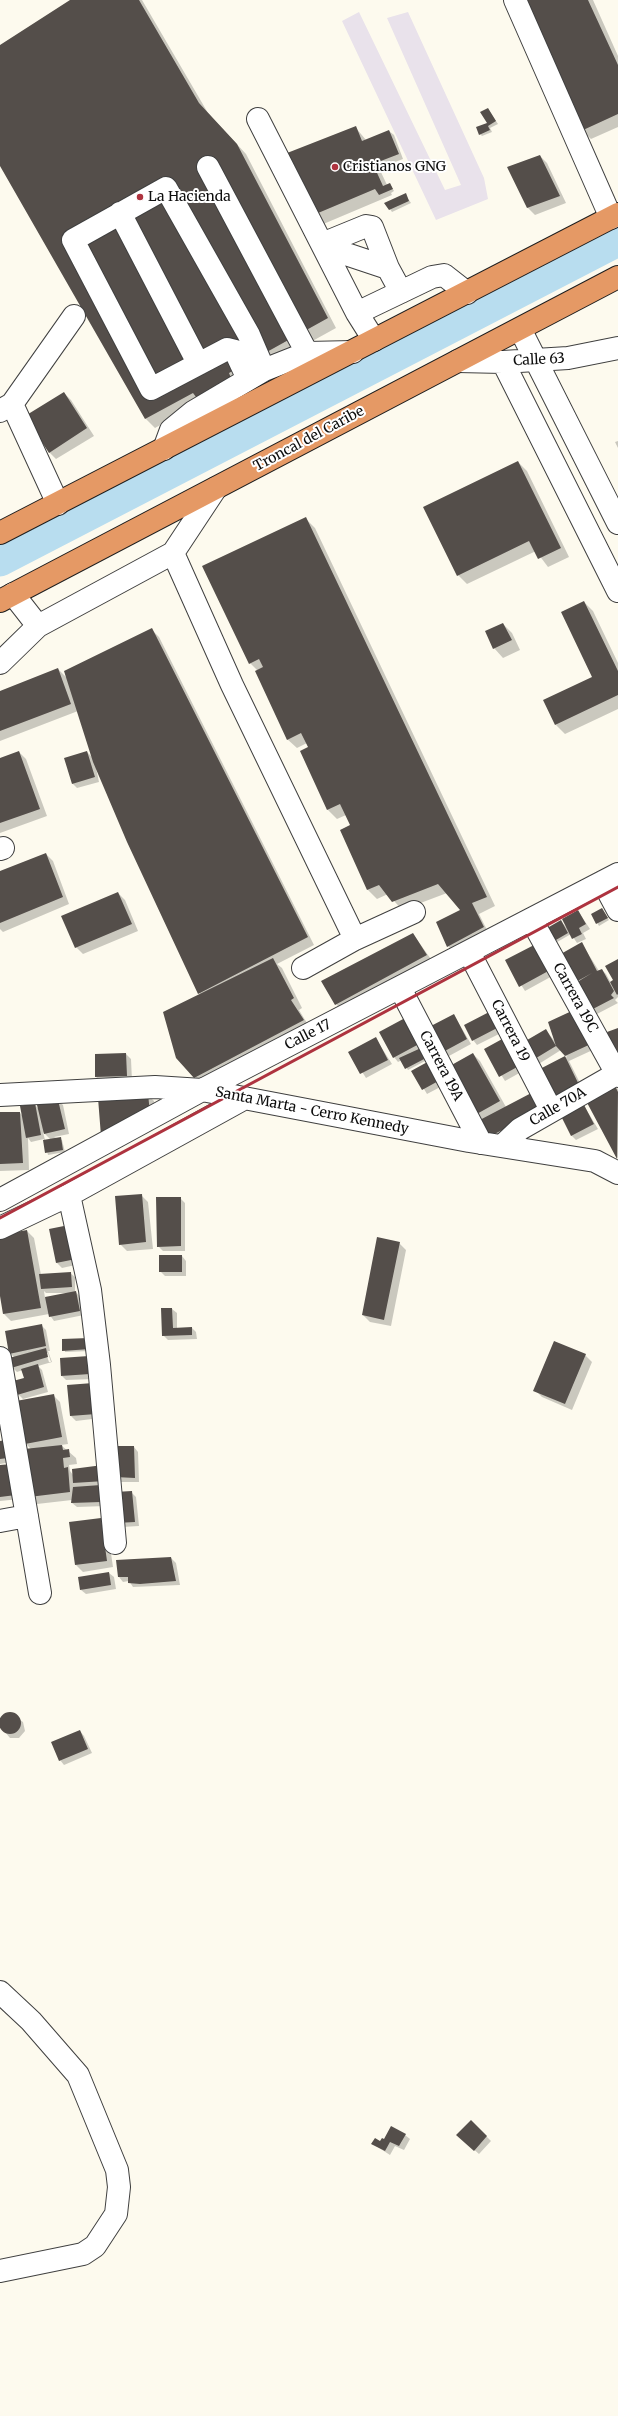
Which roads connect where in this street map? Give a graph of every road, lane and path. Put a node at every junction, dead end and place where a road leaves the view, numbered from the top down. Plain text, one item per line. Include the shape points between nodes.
1 (515, 0) edge
2 (258, 119) dead end
3 (208, 167) dead end
4 (120, 213) junction
5 (614, 216) edge
6 (325, 242) junction
7 (388, 268) junction
8 (618, 277) edge
9 (401, 292) junction
10 (467, 292) junction
11 (357, 313) junction
12 (74, 316) dead end
13 (520, 329) junction
14 (374, 340) junction
15 (618, 348) edge
16 (353, 352) junction
17 (307, 353) junction
18 (538, 360) junction
19 (458, 361) junction
20 (503, 362) junction
21 (198, 363) junction
22 (256, 375) junction
23 (6, 408) edge
24 (164, 449) junction
25 (216, 488) junction
26 (58, 504) junction
27 (618, 523) edge
28 (0, 533) edge
29 (173, 554) junction
30 (618, 591) edge
31 (7, 598) edge
32 (38, 626) junction
33 (0, 663) edge
34 (610, 878) edge
35 (618, 910) edge
36 (414, 912) dead end
37 (531, 919) junction
38 (355, 939) junction
39 (469, 952) junction
40 (303, 968) dead end
41 (400, 988) junction
42 (618, 1074) edge
43 (202, 1090) junction
44 (0, 1095) edge
45 (245, 1098) junction
46 (551, 1110) junction
47 (492, 1144) junction
48 (618, 1173) edge
49 (70, 1195) junction
50 (0, 1200) edge
51 (0, 1228) edge
52 (0, 1358) edge
53 (27, 1516) junction
54 (0, 1521) edge
55 (115, 1543) dead end
56 (40, 1593) dead end
57 (0, 1992) edge
58 (0, 2271) edge

1 - 5 street
2 - 6 street
3 - 17 street
4 - 21 street
4 - 21 street via 73,240 152,388
4 - 22 street via 166,188 249,335
5 - 10 highway
6 - 7 street via 337,251
6 - 7 street via 366,226 372,227
6 - 11 street
7 - 9 street
8 - 13 highway, Troncal del Caribe
9 - 10 street via 432,277 444,275
9 - 11 street
10 - 14 highway
11 - 14 street
12 - 23 street
13 - 18 street
13 - 19 highway, Troncal del Caribe
14 - 16 highway
15 - 18 street, Calle 63 via 568,358
16 - 17 street
16 - 24 highway
17 - 22 street
18 - 20 street, Calle 63
18 - 27 street
19 - 20 street, Calle 63
19 - 25 highway, Troncal del Caribe
20 - 30 street
21 - 22 street via 227,348 232,348
22 - 24 street via 193,412 171,430
23 - 26 street
24 - 26 highway
25 - 29 street
25 - 31 highway, Troncal del Caribe
26 - 28 highway
29 - 32 street
29 - 38 street via 232,685
31 - 32 street
32 - 33 street
34 - 35 street
34 - 37 street, Calle 17
36 - 38 street
37 - 39 street, Calle 17
37 - 42 street, Carrera 19C
38 - 40 street
39 - 41 street, Calle 17
39 - 46 street, Carrera 19
41 - 43 street, Calle 17
41 - 47 street, Carrera 19A
42 - 46 street, Calle 70A
43 - 44 street, Santa Marta - Cerro Kennedy via 154,1087
43 - 45 street, Santa Marta - Cerro Kennedy
43 - 50 street, Calle 17
45 - 47 street, Santa Marta - Cerro Kennedy
45 - 49 street
46 - 47 street, Calle 70A
47 - 48 street, Santa Marta - Cerro Kennedy via 595,1161
49 - 51 street
49 - 55 street via 90,1298 100,1373
52 - 53 street
53 - 54 street
53 - 56 street
57 - 58 street via 31,2021 78,2075 117,2170 119,2187 116,2214 95,2246 83,2254

